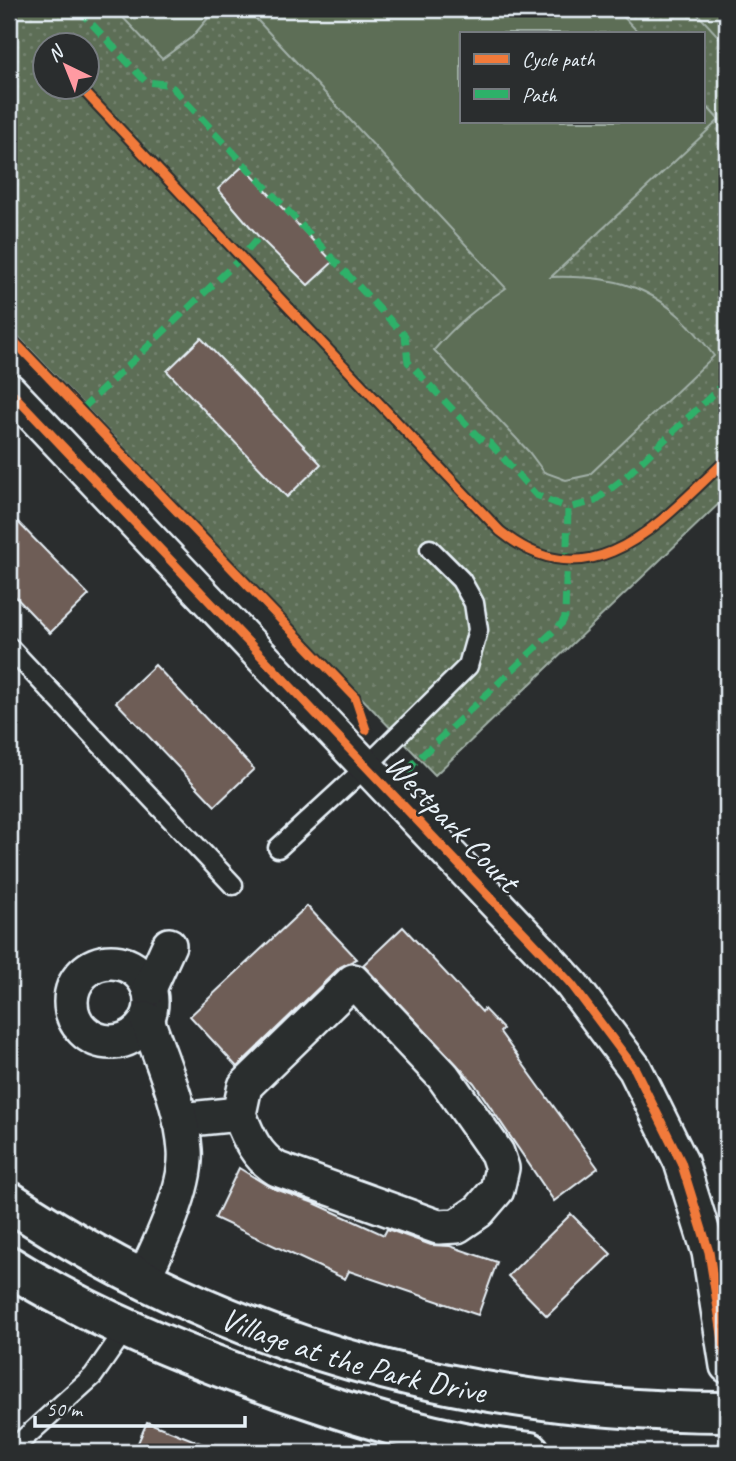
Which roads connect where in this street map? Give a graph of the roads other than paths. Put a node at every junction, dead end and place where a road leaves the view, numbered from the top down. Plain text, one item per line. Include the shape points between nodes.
1 (13, 403) edge
2 (430, 549) dead end
3 (9, 647) edge
4 (365, 768) junction
5 (278, 848) dead end
6 (233, 885) dead end
7 (137, 1004) dead end
8 (239, 1114) junction
9 (180, 1120) junction
10 (9, 1201) edge
11 (9, 1266) edge
12 (143, 1279) junction
13 (125, 1330) junction
14 (727, 1366) edge
15 (727, 1412) edge
16 (9, 1452) edge
17 (530, 1452) edge

1 - 4 street, Westpark Court
2 - 4 lane via 461,580 474,603 478,630 474,651 459,678
3 - 6 lane
4 - 5 lane
4 - 14 street, Westpark Court via 572,985 635,1069 681,1162 709,1252
7 - 9 street
8 - 8 street via 245,1086 353,981 443,1076 496,1153 502,1168 497,1190 479,1211 457,1226 438,1227 277,1169 264,1161
8 - 9 street
9 - 12 street via 186,1153 175,1204
10 - 12 street, Village at the Park Drive
11 - 13 street, Village at the Park Drive
12 - 15 street, Village at the Park Drive via 270,1335 342,1360 446,1385 571,1406
13 - 16 lane via 93,1376
13 - 17 street, Village at the Park Drive via 217,1367 406,1431

